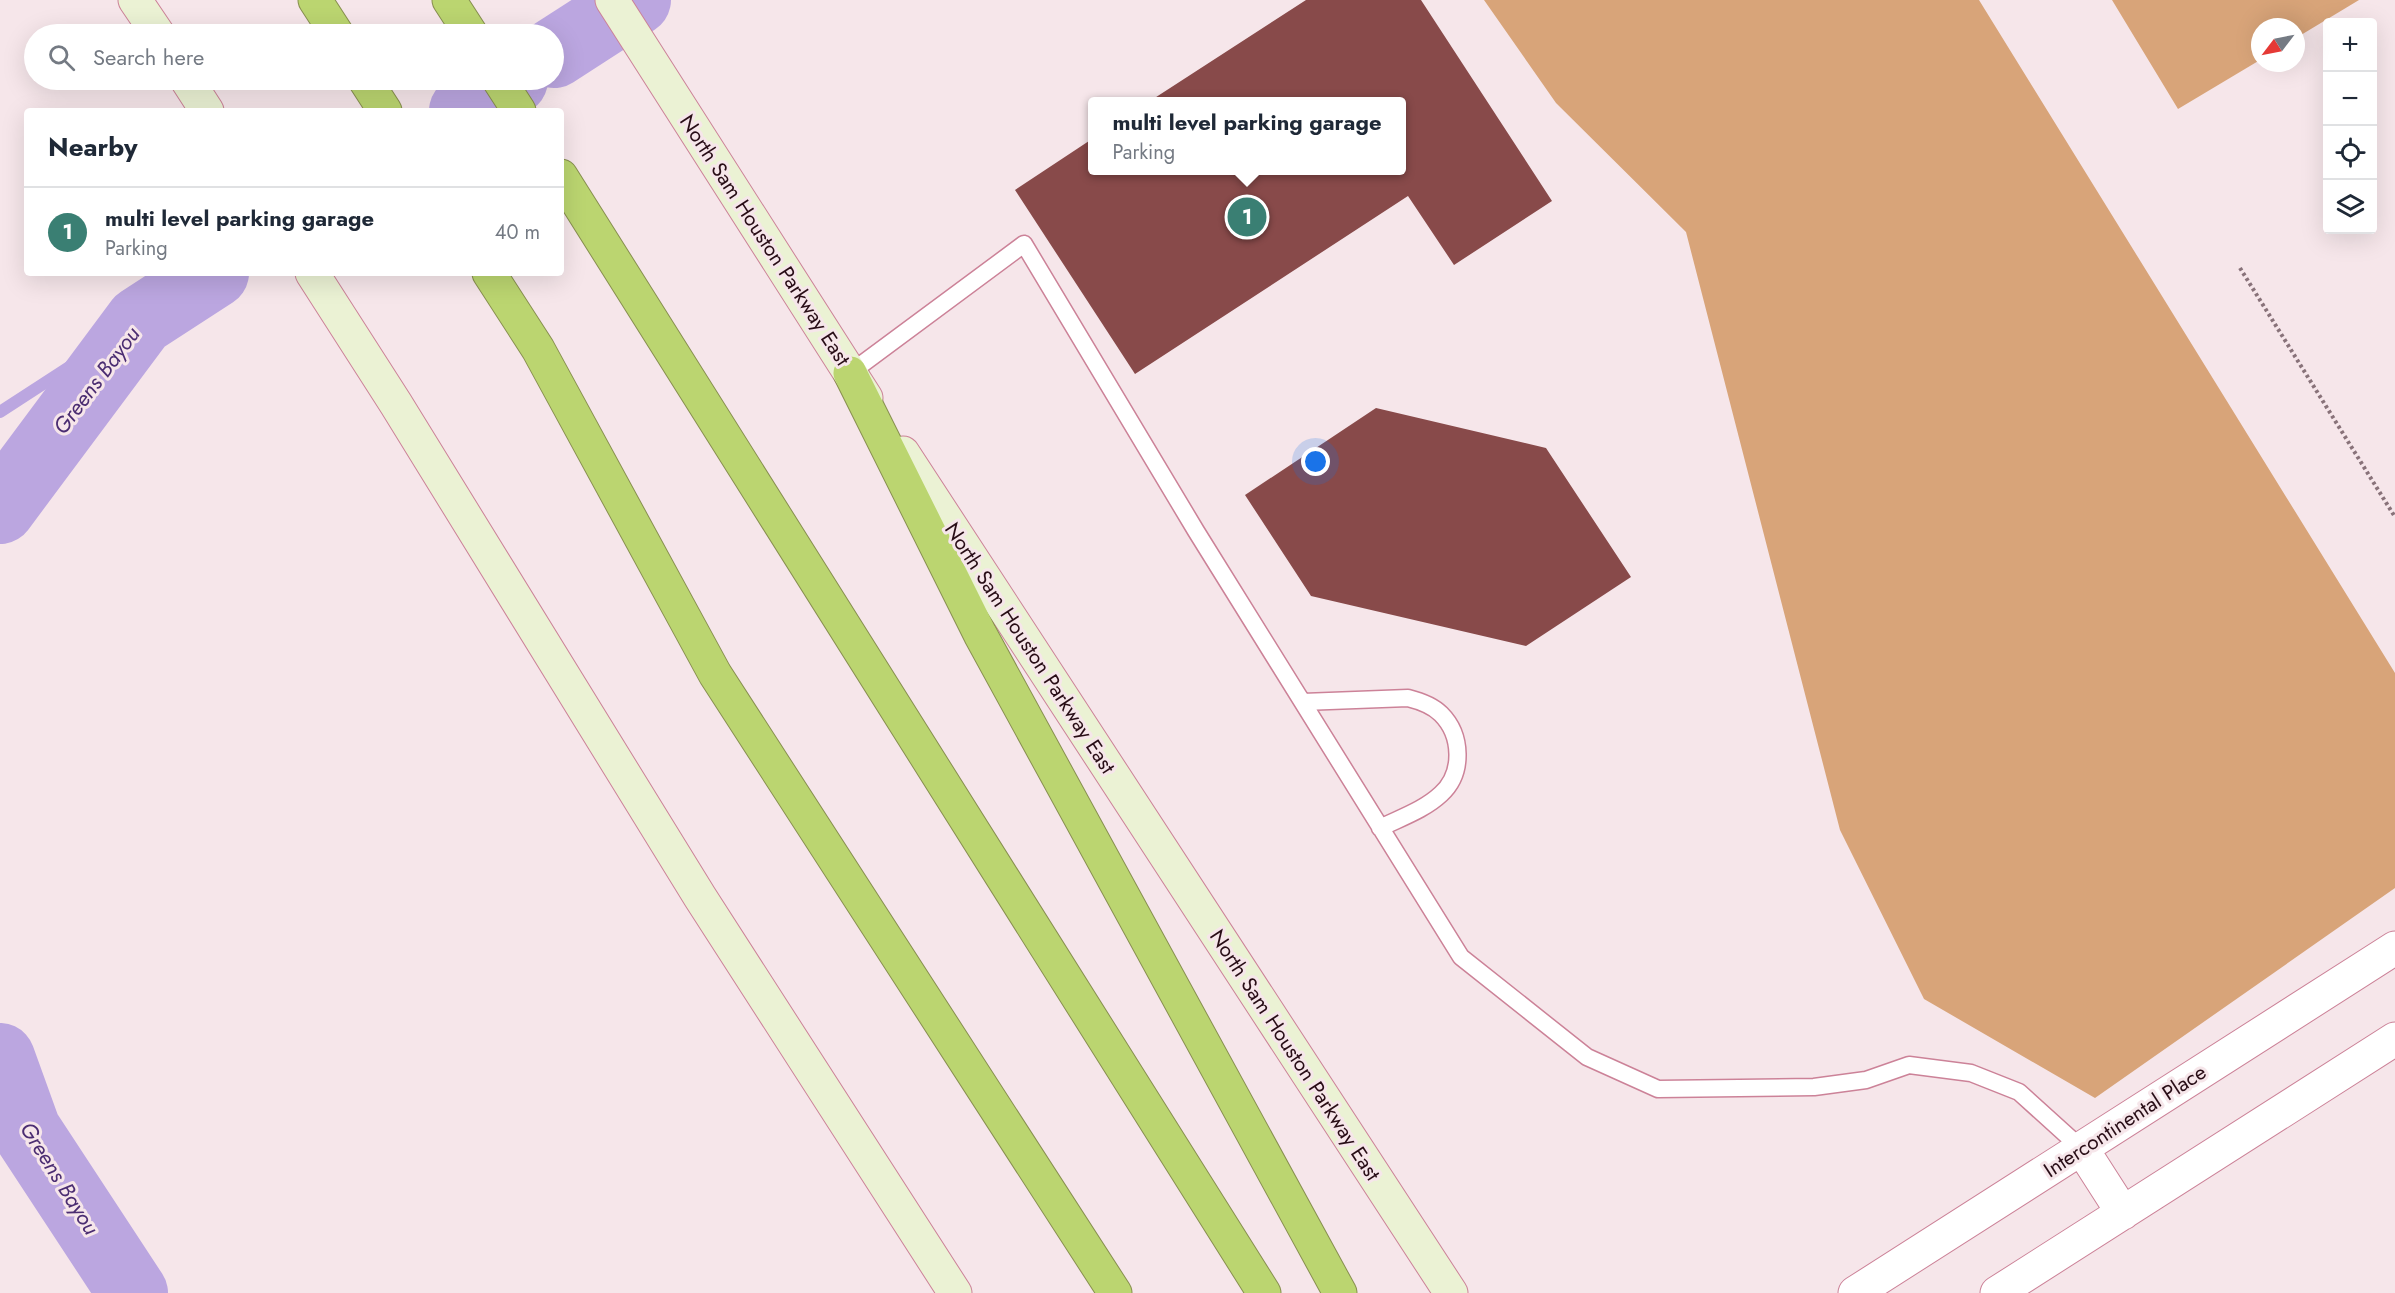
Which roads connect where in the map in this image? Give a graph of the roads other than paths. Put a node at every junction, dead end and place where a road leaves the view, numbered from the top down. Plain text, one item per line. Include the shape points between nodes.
1 (135, 0) edge
2 (315, 0) edge
3 (449, 0) edge
4 (612, 0) edge
5 (151, 24) edge
6 (331, 24) edge
7 (465, 24) edge
8 (193, 90) edge
9 (372, 90) edge
10 (506, 90) edge
11 (205, 108) edge
12 (384, 108) edge
13 (517, 108) edge
14 (564, 182) edge
15 (314, 276) edge
16 (491, 276) edge
17 (850, 372) junction
18 (1303, 702) junction
19 (1380, 828) junction
20 (2395, 948) edge
21 (2395, 1039) edge
22 (2082, 1149) junction
23 (2123, 1213) junction
24 (955, 1293) edge
25 (1115, 1293) edge
26 (1264, 1293) edge
27 (1340, 1293) edge
28 (1451, 1293) edge
29 (1855, 1293) edge
30 (1997, 1293) edge

1 - 5 main road
2 - 6 highway
3 - 7 highway
4 - 17 main road, North Sam Houston Parkway East
8 - 11 main road
9 - 12 highway
10 - 13 highway
14 - 26 highway
15 - 24 main road via 700,897
16 - 25 highway via 538,350 716,674
17 - 18 lane via 1024,244
17 - 27 highway via 980,634
17 - 28 main road, North Sam Houston Parkway East
18 - 19 lane
18 - 19 lane via 1408,698 1440,712 1451,727 1458,761 1444,793
19 - 22 lane via 1461,957 1587,1057 1658,1089 1814,1087 1866,1080 1909,1065 1971,1073 2019,1092
20 - 22 street, Intercontinental Place
21 - 23 street
22 - 23 street
22 - 29 street, Intercontinental Place
23 - 30 street

